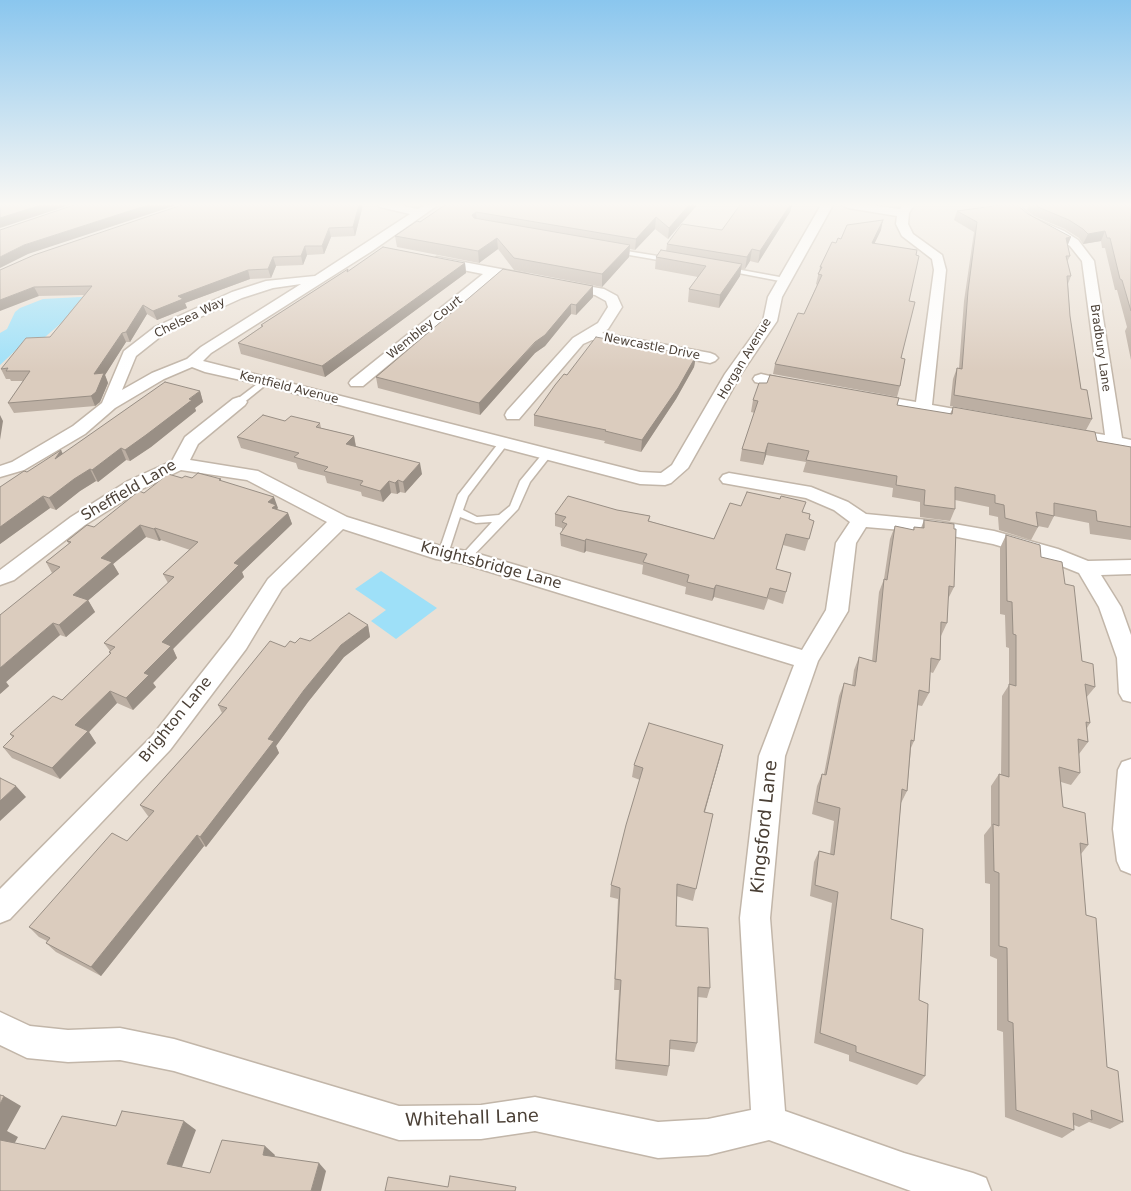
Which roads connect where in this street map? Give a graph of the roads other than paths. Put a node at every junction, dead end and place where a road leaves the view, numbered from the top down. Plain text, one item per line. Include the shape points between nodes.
1 (347, 261) edge
2 (434, 261) edge
3 (671, 261) edge
4 (796, 261) edge
5 (938, 261) edge
6 (1088, 261) edge
7 (679, 262) edge
8 (718, 268) edge
9 (493, 272) junction
10 (318, 278) junction
11 (785, 280) junction
12 (590, 334) junction
13 (710, 358) dead end
14 (192, 362) junction
15 (761, 380) dead end
16 (265, 381) junction
17 (357, 383) dead end
18 (808, 388) edge
19 (856, 397) edge
20 (239, 402) joint
21 (109, 405) junction
22 (922, 409) junction
23 (513, 416) dead end
24 (989, 420) edge
25 (1056, 432) edge
26 (1114, 441) junction
27 (504, 442) junction
28 (1131, 445) edge
29 (546, 454) junction
30 (179, 464) junction
31 (0, 472) edge
32 (664, 479) joint
33 (729, 479) dead end
34 (457, 511) junction
35 (502, 518) junction
36 (861, 520) junction
37 (340, 521) junction
38 (443, 554) junction
39 (465, 557) junction
40 (1131, 567) edge
41 (1086, 568) junction
42 (2, 580) edge
43 (808, 660) junction
44 (1131, 693) edge
45 (1131, 770) edge
46 (1131, 861) edge
47 (0, 909) edge
48 (0, 1028) edge
49 (769, 1123) junction
50 (973, 1191) edge

1 - 10 street
2 - 9 street, Newcastle Drive
3 - 7 lane
4 - 11 street, Horgan Avenue
5 - 22 street via 940,270
6 - 26 street, Bradbury Lane
8 - 11 lane
9 - 12 street, Newcastle Drive via 599,292 612,299 615,307 603,326
9 - 17 street, Wembley Court
10 - 14 street
10 - 21 street, Chelsea Way via 271,284 237,295 160,330 129,354
11 - 32 street, Horgan Avenue via 775,297 770,321 733,374 680,468
12 - 13 street, Newcastle Drive
12 - 23 street via 578,341
14 - 16 street, Kentfield Avenue
14 - 21 street via 158,376
15 - 18 street
16 - 20 lane, Sheffield Lane
16 - 27 street, Kentfield Avenue
19 - 22 street
20 - 30 street, Sheffield Lane via 191,441
21 - 31 street via 79,430 18,466
22 - 24 street
25 - 26 street
26 - 28 street
27 - 29 street, Kentfield Avenue
27 - 34 lane via 463,495
29 - 32 street, Kentfield Avenue via 640,478
29 - 35 lane via 525,481 514,508
30 - 37 street, Knightsbridge Lane via 252,475
30 - 42 street, Sheffield Lane via 135,485 78,521
33 - 36 street via 811,493 841,506
34 - 35 lane via 476,520
34 - 38 lane
35 - 39 lane
36 - 41 street via 937,527 994,538
36 - 43 street, Kingsford Lane via 846,543 837,611
37 - 38 street, Knightsbridge Lane
37 - 47 street, Brighton Lane via 275,584 238,643 161,743
38 - 39 street, Knightsbridge Lane
39 - 43 street, Knightsbridge Lane
40 - 41 street
41 - 44 street via 1110,607 1128,658
43 - 49 street, Kingsford Lane via 772,756 755,918
45 - 46 street via 1127,830
48 - 49 street, Whitehall Lane via 26,1042 68,1046 120,1044 174,1055 399,1123 481,1122 535,1114 658,1140 708,1137
49 - 50 street via 904,1171

